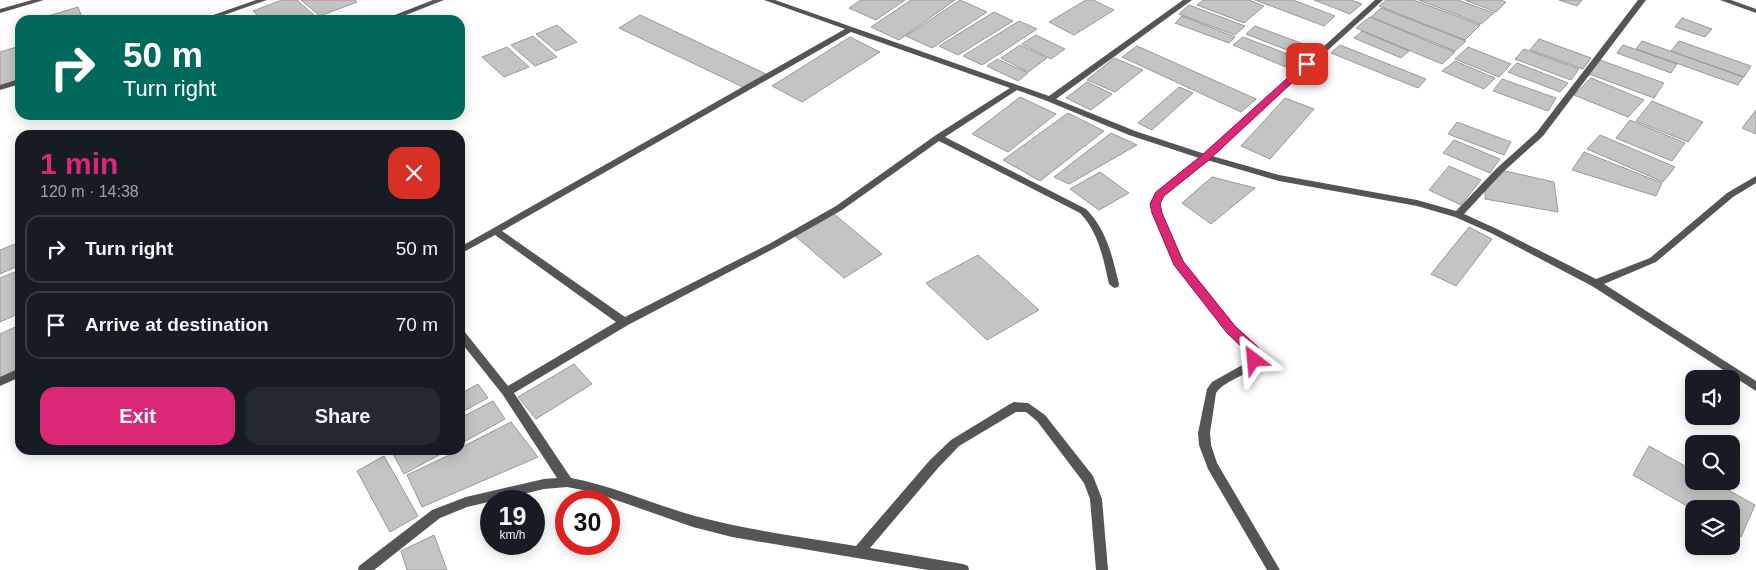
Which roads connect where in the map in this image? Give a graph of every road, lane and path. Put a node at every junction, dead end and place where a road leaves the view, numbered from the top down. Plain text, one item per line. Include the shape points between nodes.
1 (40, 0) edge
2 (262, 0) edge
3 (440, 0) edge
4 (768, 0) edge
5 (793, 0) edge
6 (1188, 0) edge
7 (1379, 0) edge
8 (1642, 0) edge
9 (1724, 0) edge
10 (783, 6) junction
11 (0, 11) edge
12 (1756, 11) edge
13 (218, 15) edge
14 (400, 15) edge
15 (849, 30) junction
16 (15, 83) edge
17 (0, 88) edge
18 (1016, 88) junction
19 (1050, 99) junction
20 (939, 137) junction
21 (1206, 157) junction
22 (1756, 179) edge
23 (1458, 215) junction
24 (496, 232) junction
25 (465, 248) edge
26 (1596, 283) junction
27 (1114, 284) dead end
28 (624, 322) junction
29 (465, 340) edge
30 (15, 374) edge
31 (0, 382) edge
32 (1756, 387) edge
33 (507, 392) junction
34 (567, 482) junction
35 (859, 552) junction
36 (364, 570) edge
37 (963, 570) edge
38 (1102, 570) edge
39 (1274, 570) edge

1 - 11 street
2 - 13 street
3 - 14 street
4 - 10 street
5 - 10 street
6 - 19 street
7 - 21 street
8 - 23 street via 1540,134
9 - 12 street
10 - 15 street
15 - 18 street
15 - 24 street
16 - 17 street
18 - 19 street
18 - 20 street
19 - 21 street via 1132,133
20 - 27 street via 1083,211 1099,230
20 - 28 street via 839,208
21 - 23 street via 1279,178 1417,203
21 - 39 street via 1159,194 1155,204 1178,262 1231,329 1253,350 1254,360 1248,367 1216,385 1212,392 1204,432 1205,445 1212,465
22 - 26 street via 1730,195 1653,260
23 - 26 street
24 - 25 street
24 - 28 street
26 - 32 street
28 - 33 street
29 - 33 street
30 - 31 street
33 - 34 street
34 - 35 street via 592,487 693,522
34 - 36 street via 544,484 466,502 436,514
35 - 37 street
35 - 38 street via 955,444 1014,407 1028,408 1041,418 1089,480 1096,499

